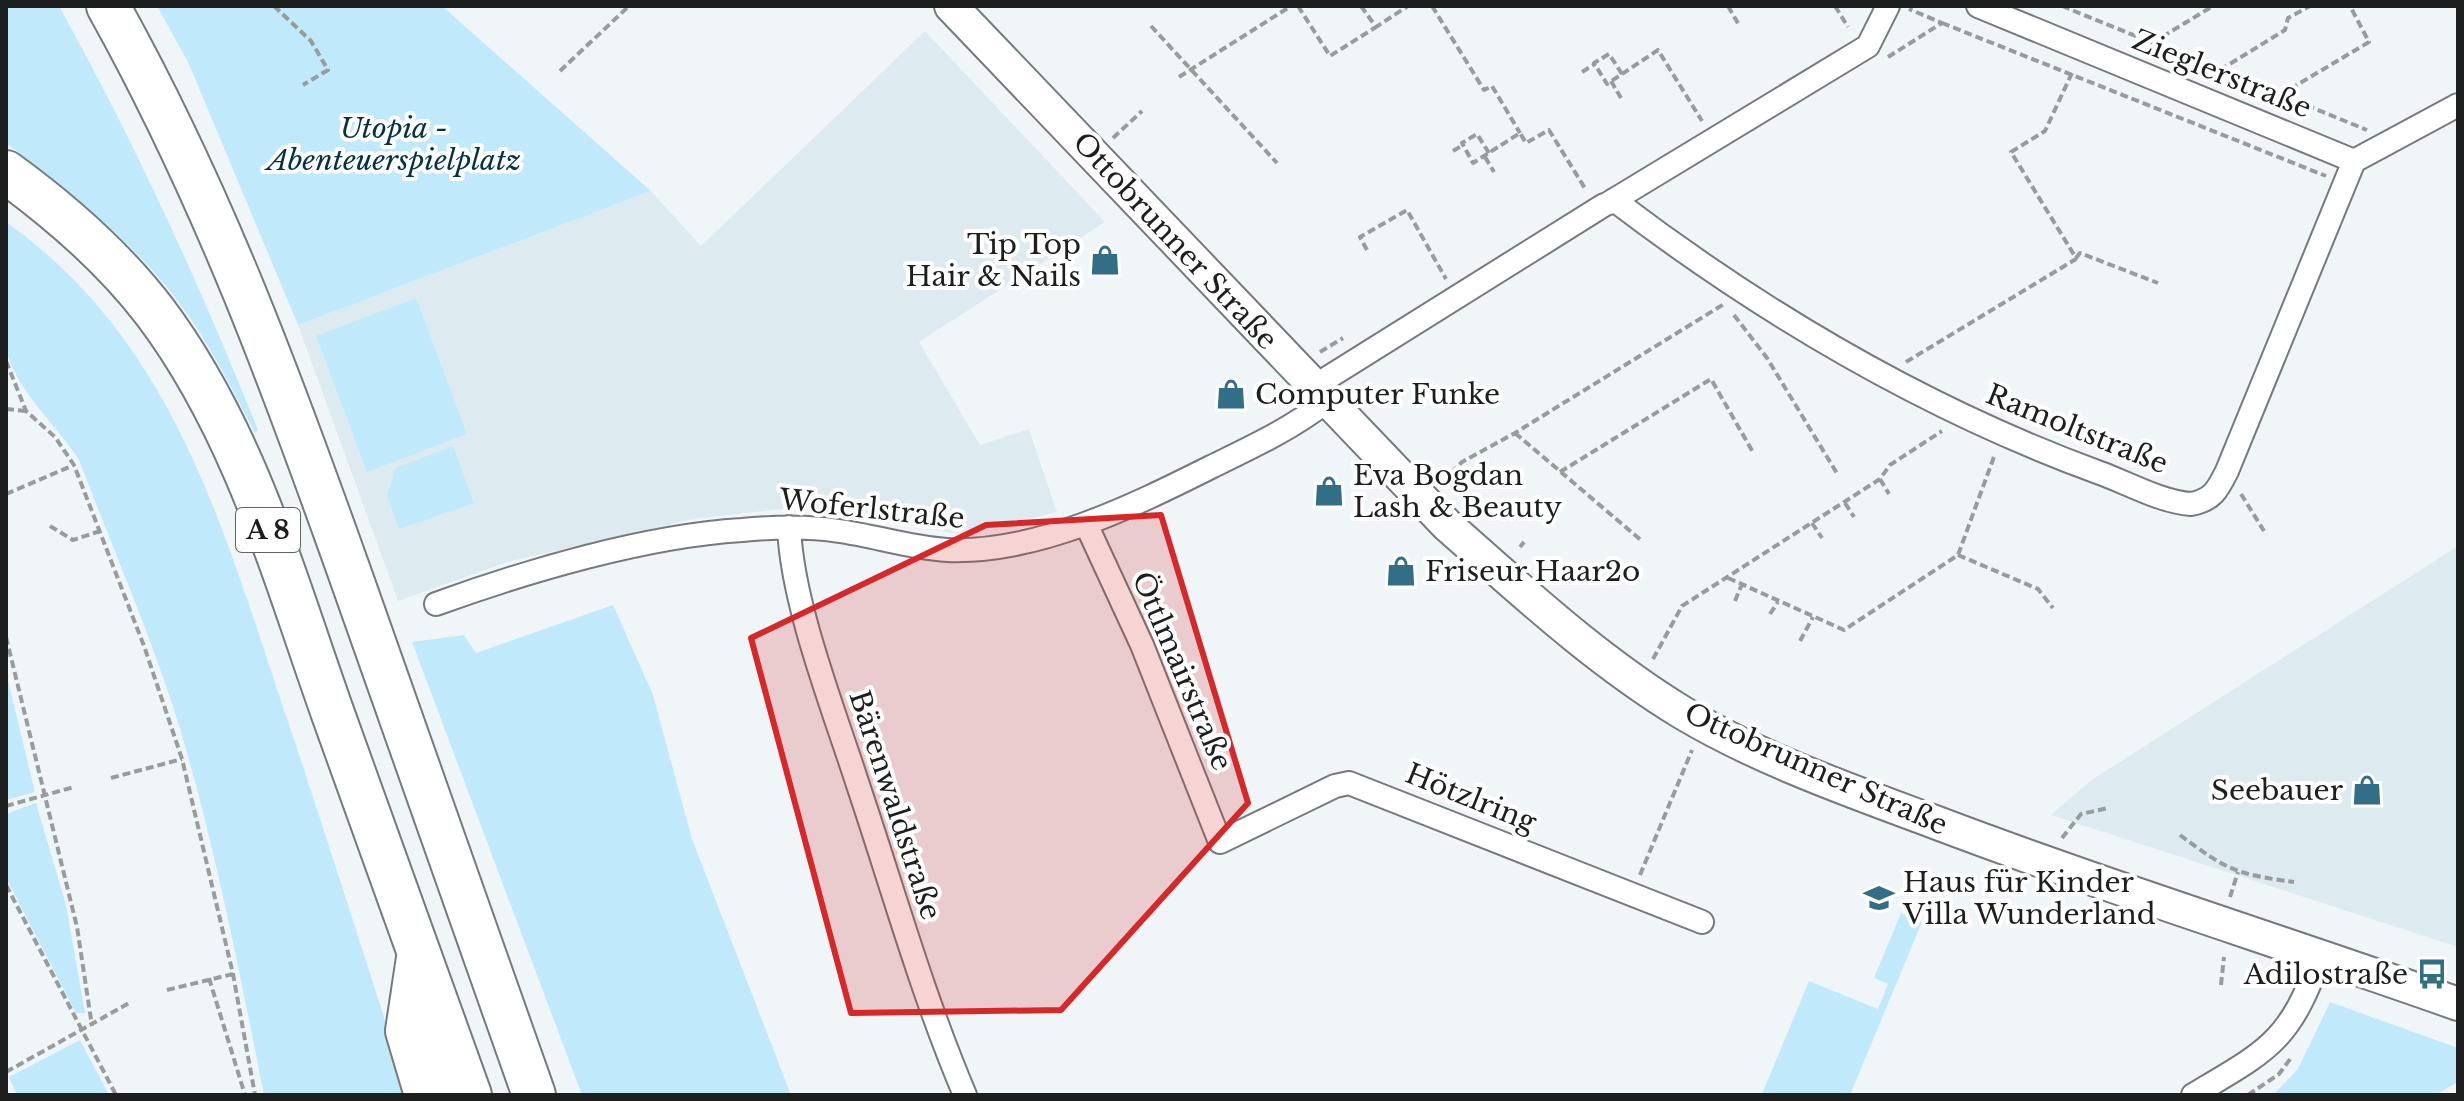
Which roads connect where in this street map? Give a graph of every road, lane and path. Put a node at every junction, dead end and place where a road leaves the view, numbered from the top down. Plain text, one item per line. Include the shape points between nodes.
1 (108, 6) edge
2 (274, 6) edge
3 (629, 6) edge
4 (951, 6) edge
5 (1291, 6) edge
6 (1298, 6) edge
7 (1361, 6) edge
8 (1408, 6) edge
9 (1432, 6) edge
10 (1835, 6) edge
11 (1888, 6) edge
12 (1900, 6) edge
13 (1978, 6) edge
14 (2062, 6) edge
15 (2213, 6) edge
16 (2310, 6) edge
17 (2350, 6) edge
18 (1731, 7) edge
19 (1855, 19) dead end
20 (1942, 23) junction
21 (1739, 25) dead end
22 (1151, 26) dead end
23 (1376, 27) junction
24 (2152, 43) junction
25 (2083, 50) junction
26 (1886, 58) dead end
27 (1595, 64) junction
28 (1190, 68) junction
29 (560, 71) dead end
30 (2219, 71) junction
31 (1582, 72) dead end
32 (1622, 74) junction
33 (2071, 76) junction
34 (1179, 77) dead end
35 (1611, 81) junction
36 (303, 85) dead end
37 (2280, 95) junction
38 (1621, 98) dead end
39 (2458, 105) edge
40 (1142, 111) dead end
41 (1520, 133) junction
42 (1111, 139) dead end
43 (1713, 140) junction
44 (2392, 141) junction
45 (1463, 145) junction
46 (1453, 151) dead end
47 (1487, 155) junction
48 (2354, 161) junction
49 (1277, 163) dead end
50 (6, 172) edge
51 (1494, 172) dead end
52 (2344, 184) junction
53 (1606, 204) junction
54 (1367, 250) dead end
55 (2076, 258) junction
56 (2158, 283) dead end
57 (1456, 295) junction
58 (6, 361) edge
59 (1892, 379) junction
60 (1320, 394) junction
61 (6, 409) edge
62 (26, 411) junction
63 (1942, 431) dead end
64 (1515, 433) junction
65 (2002, 433) junction
66 (1917, 448) junction
67 (1754, 454) dead end
68 (1922, 454) dead end
69 (74, 465) junction
70 (1560, 472) junction
71 (1451, 473) dead end
72 (1838, 475) dead end
73 (1880, 479) junction
74 (6, 494) edge
75 (1889, 494) dead end
76 (1845, 503) junction
77 (1854, 517) dead end
78 (2257, 519) dead end
79 (1812, 523) junction
80 (1086, 524) junction
81 (50, 526) dead end
82 (789, 527) junction
83 (100, 531) junction
84 (2264, 531) dead end
85 (1822, 538) dead end
86 (1642, 541) dead end
87 (1958, 555) junction
88 (1728, 578) junction
89 (1742, 584) junction
90 (1735, 601) dead end
91 (1778, 602) junction
92 (436, 604) dead end
93 (2053, 608) dead end
94 (1770, 614) dead end
95 (1813, 617) junction
96 (6, 637) edge
97 (1800, 641) dead end
98 (1653, 659) dead end
99 (1694, 745) dead end
100 (182, 759) junction
101 (111, 778) dead end
102 (74, 787) dead end
103 (45, 795) junction
104 (6, 806) edge
105 (2108, 808) dead end
106 (2180, 835) dead end
107 (2062, 838) dead end
108 (1220, 842) joint
109 (2238, 872) junction
110 (2294, 882) dead end
111 (6, 885) edge
112 (1633, 895) junction
113 (2229, 899) dead end
114 (1702, 922) dead end
115 (419, 953) junction
116 (2224, 957) dead end
117 (2320, 957) junction
118 (233, 974) junction
119 (209, 978) junction
120 (2221, 985) dead end
121 (167, 990) dead end
122 (131, 1002) dead end
123 (2458, 1004) edge
124 (92, 1026) junction
125 (82, 1031) junction
126 (6, 1072) edge
127 (116, 1095) edge
128 (245, 1095) edge
129 (255, 1095) edge
130 (426, 1095) edge
131 (470, 1095) edge
132 (534, 1095) edge
133 (965, 1095) edge
134 (2193, 1095) edge

1 - 132 highway, A 8 via 217,222 269,345
2 - 36 path via 311,41 328,70
3 - 29 path
4 - 60 main road, Ottobrunner Straße
5 - 28 path
6 - 23 path via 1330,56
7 - 23 path
8 - 23 path
9 - 41 path via 1484,90 1492,86
10 - 19 path via 1847,29
11 - 43 street, Woferlstraße via 1868,46
12 - 20 path
13 - 25 street, Zieglerstraße
14 - 24 path
15 - 24 path
16 - 30 path via 2288,18 2285,30
17 - 37 path via 2369,42
18 - 21 path
20 - 26 path
20 - 33 path
22 - 28 path
24 - 30 path
25 - 33 path
25 - 48 street, Zieglerstraße
27 - 31 path
27 - 32 path via 1609,54
27 - 35 path via 1607,84
28 - 34 path
28 - 49 path
30 - 37 path
32 - 35 path
32 - 43 path via 1658,50
33 - 52 path
33 - 55 path via 2045,131 2011,152
35 - 38 path
37 - 44 path
39 - 44 street
40 - 42 path
41 - 47 path
41 - 53 path via 1526,143 1549,130
43 - 53 street, Woferlstraße
44 - 48 street
45 - 46 path
45 - 47 path via 1473,163
45 - 47 path via 1477,134
47 - 51 path
48 - 52 street, Ramoltstraße
50 - 115 highway, A 8 via 64,217 126,277 179,347 218,412 269,534
52 - 65 street, Ramoltstraße via 2227,471 2208,500 2184,503
53 - 57 street, Woferlstraße
53 - 59 street, Ramoltstraße
54 - 57 path via 1360,237 1407,210
55 - 56 path via 2080,253
55 - 59 path via 1903,363
57 - 60 street, Woferlstraße
58 - 62 path
59 - 65 street, Ramoltstraße
60 - 80 street, Woferlstraße via 1283,432
60 - 117 main road, Ottobrunner Straße via 1447,525 1526,597 1614,668 1686,715 1872,799
61 - 62 path
62 - 69 path via 55,437
63 - 66 path
64 - 70 path
64 - 71 path
64 - 72 path via 1725,303 1767,358
65 - 87 path
66 - 68 path
66 - 73 path via 1890,465
67 - 70 path via 1711,379
69 - 74 path
69 - 83 path
70 - 86 path
73 - 75 path
73 - 76 path
76 - 77 path
76 - 79 path
78 - 84 path
79 - 85 path
79 - 88 path
80 - 82 street, Woferlstraße via 977,549 945,550
80 - 108 street, Öttlmairstraße via 1142,645
81 - 83 path via 73,540
82 - 92 street, Woferlstraße via 655,543
82 - 133 street, Bärenwaldstraße via 790,554 824,681 912,958
83 - 100 path
87 - 93 path via 2038,589
87 - 95 path via 1844,630
88 - 89 path
88 - 98 path via 1682,606
89 - 90 path
89 - 91 path
91 - 94 path
91 - 95 path
95 - 97 path
96 - 103 path
99 - 112 path
100 - 101 path
100 - 118 path
102 - 103 path
103 - 104 path
103 - 124 path via 77,927
105 - 107 path via 2081,814
106 - 109 path via 2224,868
108 - 112 street, Hötzlring via 1349,783
109 - 110 path
109 - 113 path
111 - 125 path
112 - 114 street, Hötzlring
115 - 130 highway via 407,1031
115 - 131 highway, A 8
116 - 120 path
117 - 123 main road, Ottobrunner Straße
117 - 134 street via 2302,1005 2282,1035 2260,1055
118 - 119 path
118 - 129 path
119 - 121 path
119 - 128 path
122 - 124 path
124 - 125 path
125 - 126 path
125 - 127 path

